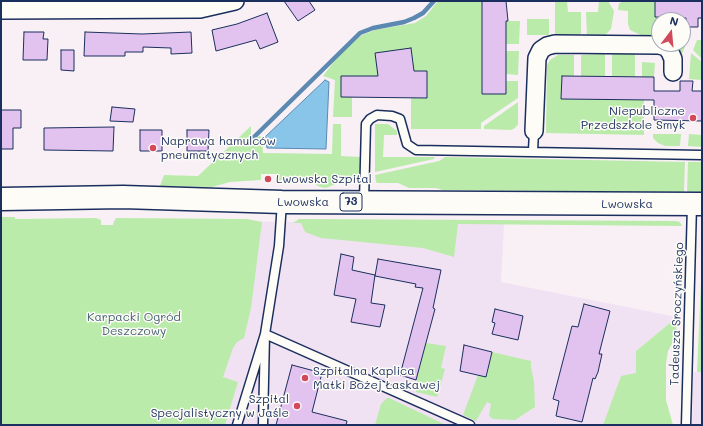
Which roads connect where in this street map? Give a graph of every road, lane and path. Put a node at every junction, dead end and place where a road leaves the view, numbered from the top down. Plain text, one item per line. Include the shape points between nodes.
1 (235, 1) edge
2 (1, 10) edge
3 (673, 72) dead end
4 (534, 131) joint
5 (533, 151) junction
6 (702, 155) edge
7 (1, 199) edge
8 (282, 202) junction
9 (364, 202) junction
10 (697, 204) edge
11 (265, 334) junction
12 (237, 425) edge
13 (263, 425) edge
14 (470, 425) edge
15 (686, 425) edge

1 - 2 street via 200,9
3 - 4 street via 673,59 666,47 555,44 547,46 541,50 537,58
4 - 5 lane
5 - 6 lane
5 - 9 lane via 416,150 407,144 400,119 392,116 375,116 366,124
7 - 8 main road, Lwowska / 73 via 123,197
8 - 9 main road, Lwowska / 73
8 - 11 lane via 279,246
9 - 10 main road, Lwowska / 73
10 - 15 lane, Tadeusza Sroczyńskiego
11 - 12 lane
11 - 13 lane
11 - 14 lane

